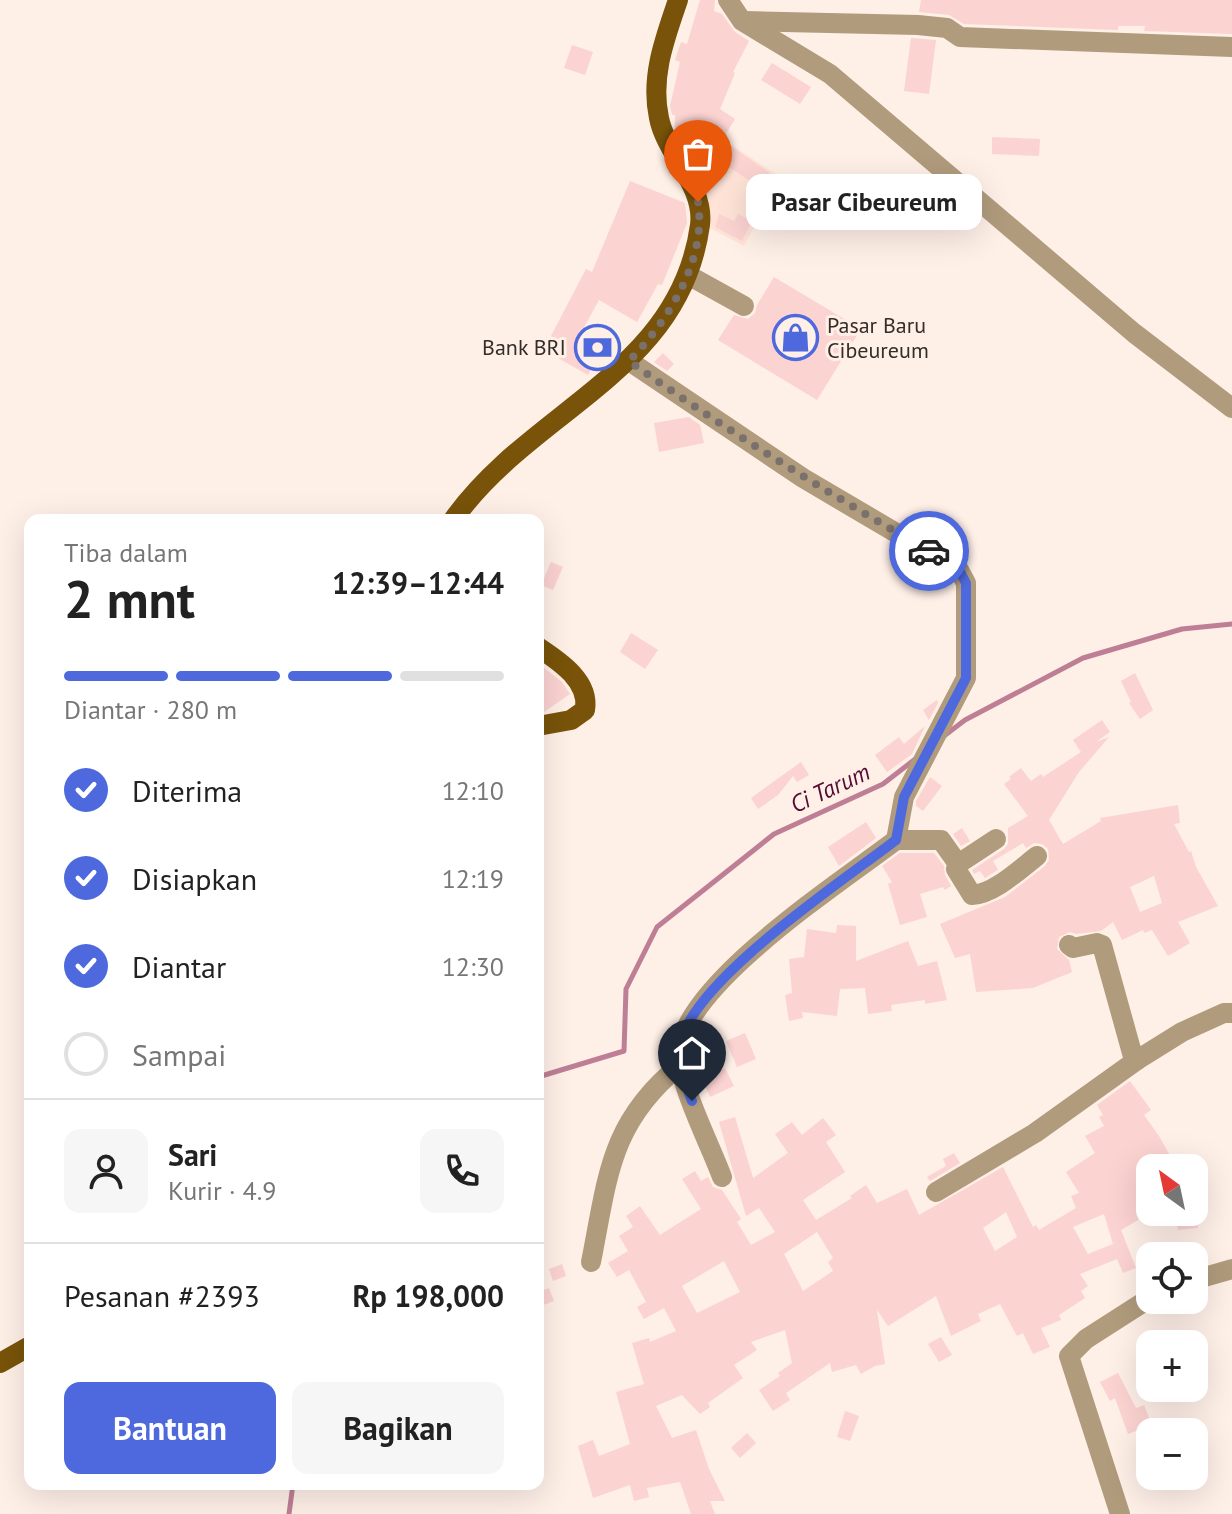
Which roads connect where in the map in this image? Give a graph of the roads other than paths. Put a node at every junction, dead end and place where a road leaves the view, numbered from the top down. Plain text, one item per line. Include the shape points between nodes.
1 (678, 0) edge
2 (728, 0) edge
3 (742, 21) junction
4 (1232, 47) edge
5 (688, 275) junction
6 (744, 306) dead end
7 (629, 361) junction
8 (1232, 408) edge
9 (458, 514) edge
10 (544, 651) edge
11 (544, 725) edge
12 (996, 839) dead end
13 (896, 840) junction
14 (1037, 856) dead end
15 (958, 864) junction
16 (1069, 945) dead end
17 (1232, 1013) edge
18 (1137, 1060) junction
19 (680, 1065) junction
20 (722, 1177) dead end
21 (936, 1192) dead end
22 (591, 1262) dead end
23 (1232, 1269) edge
24 (1208, 1276) edge
25 (1136, 1307) edge
26 (24, 1349) edge
27 (0, 1363) edge
28 (1120, 1514) edge

1 - 5 main road via 660,53 657,97 659,120 698,202 701,222
2 - 3 street
3 - 4 street via 918,25 947,28 960,37
3 - 8 street via 830,74 1134,333
5 - 6 street
5 - 7 main road via 656,331
7 - 9 main road via 510,457
7 - 13 street via 803,478 959,570 966,583 966,678 904,797
10 - 11 main road via 576,679 587,702 579,716
12 - 15 street
13 - 15 street via 941,840
13 - 19 street via 739,962 685,1028
14 - 15 street via 977,895 956,869
16 - 18 street via 1102,945
17 - 18 street via 1182,1032
18 - 21 street via 1035,1133
19 - 20 street
19 - 22 street via 644,1098 618,1142
23 - 24 street
25 - 28 street via 1069,1356
26 - 27 main road

